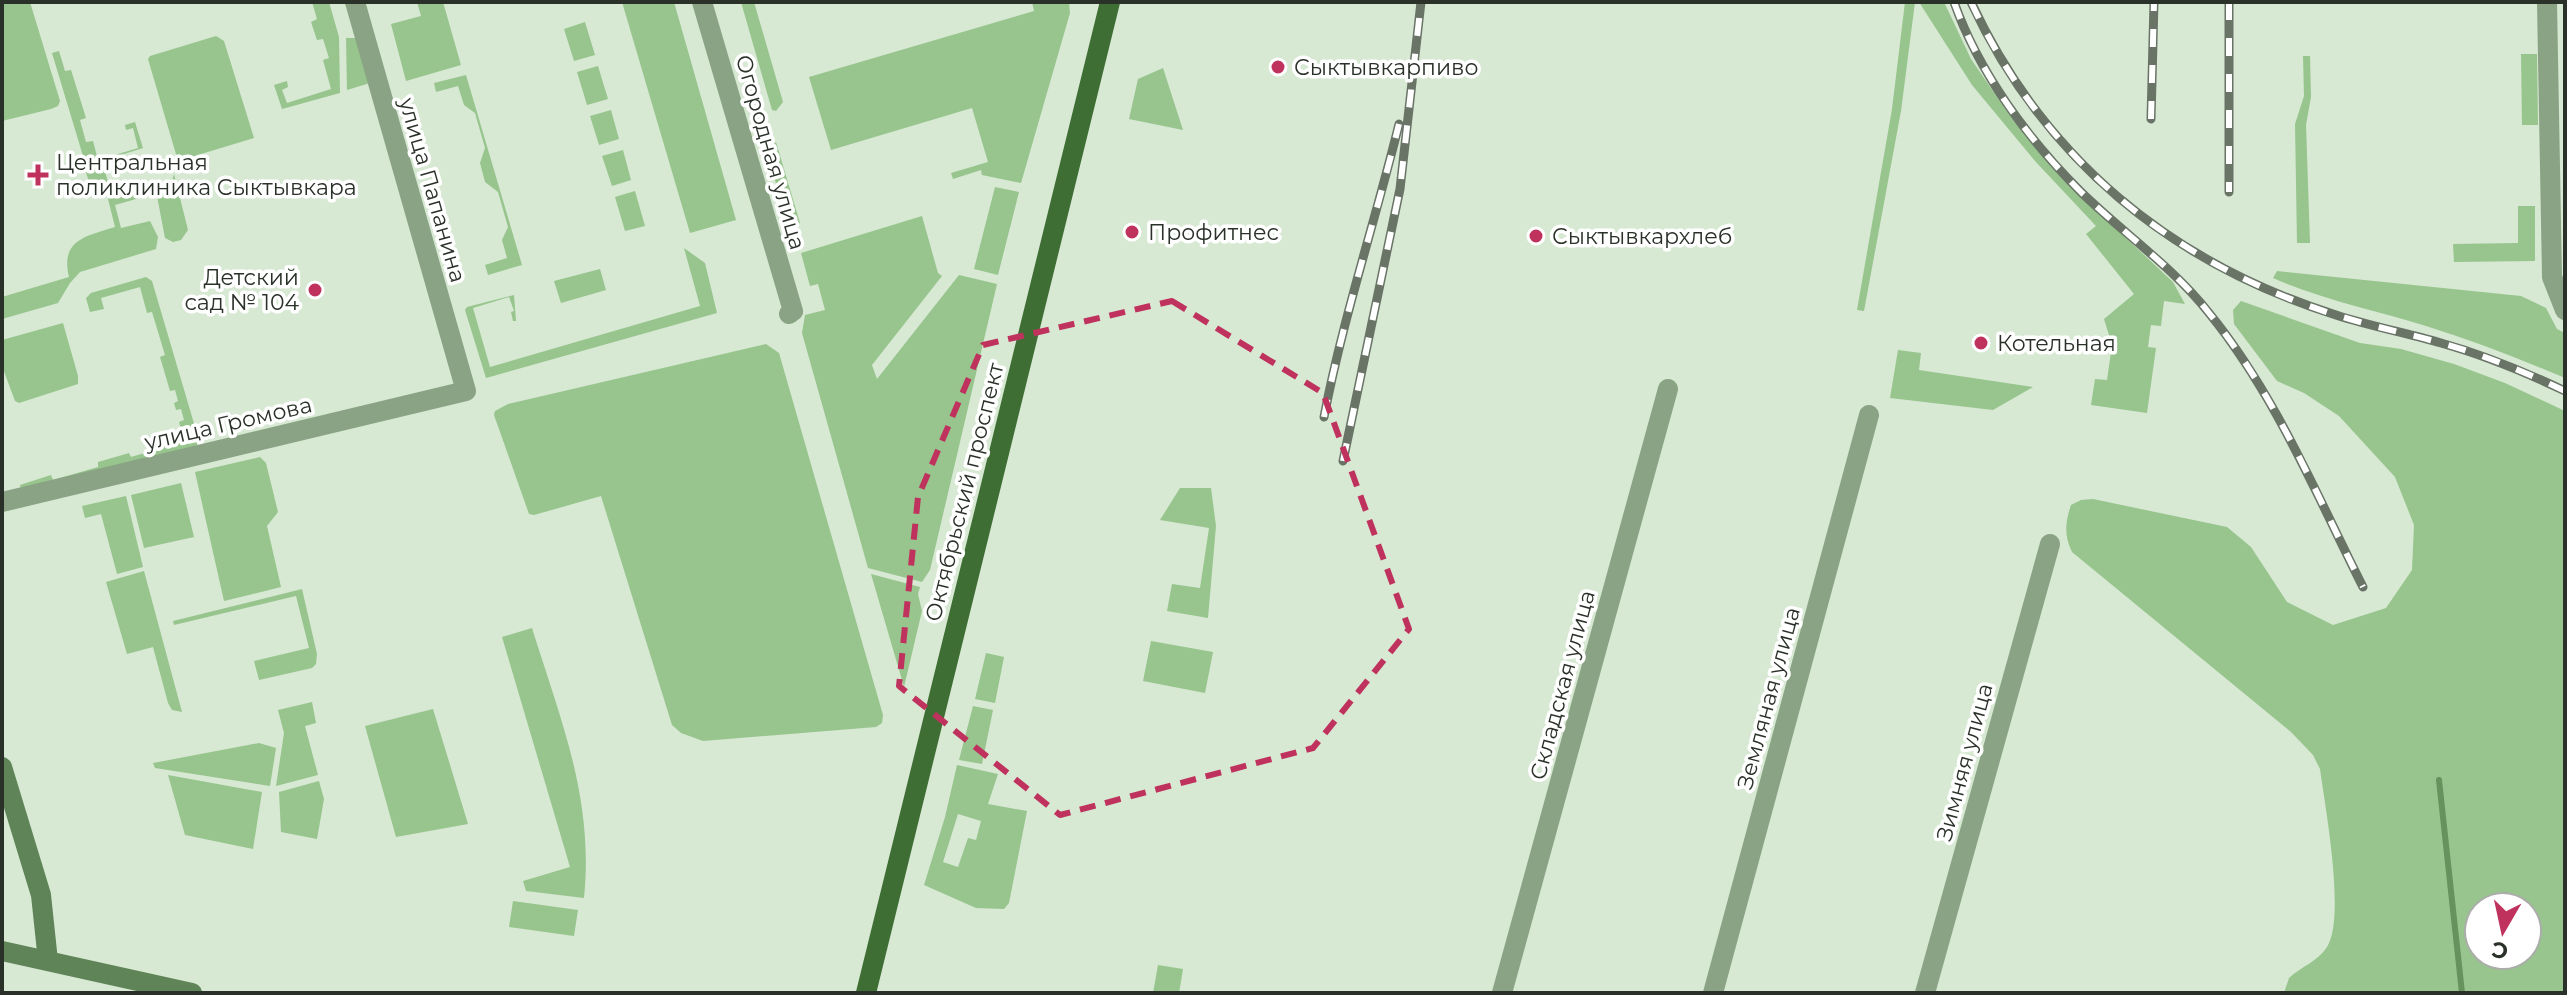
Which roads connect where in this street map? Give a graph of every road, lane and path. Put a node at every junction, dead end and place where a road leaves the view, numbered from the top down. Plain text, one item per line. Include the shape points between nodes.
1 (355, 2) edge
2 (702, 2) edge
3 (1110, 2) edge
4 (2547, 2) edge
5 (2565, 310) edge
6 (789, 314) dead end
7 (1668, 389) dead end
8 (466, 391) joint
9 (1869, 415) dead end
10 (2, 502) edge
11 (2050, 544) dead end
12 (2, 767) edge
13 (2, 951) edge
14 (48, 961) junction
15 (192, 993) edge
16 (866, 993) edge
17 (1502, 993) edge
18 (1713, 993) edge
19 (1925, 993) edge

1 - 8 street, улица Папанина
2 - 6 street, Огородная улица via 793,311
3 - 16 main road, Октябрьский проспект
4 - 5 street via 2552,277
7 - 17 street, Складская улица
8 - 10 street, улица Громова
9 - 18 street, Земляная улица
11 - 19 street, Зимняя улица
12 - 14 street via 41,895
13 - 14 street
14 - 15 street

